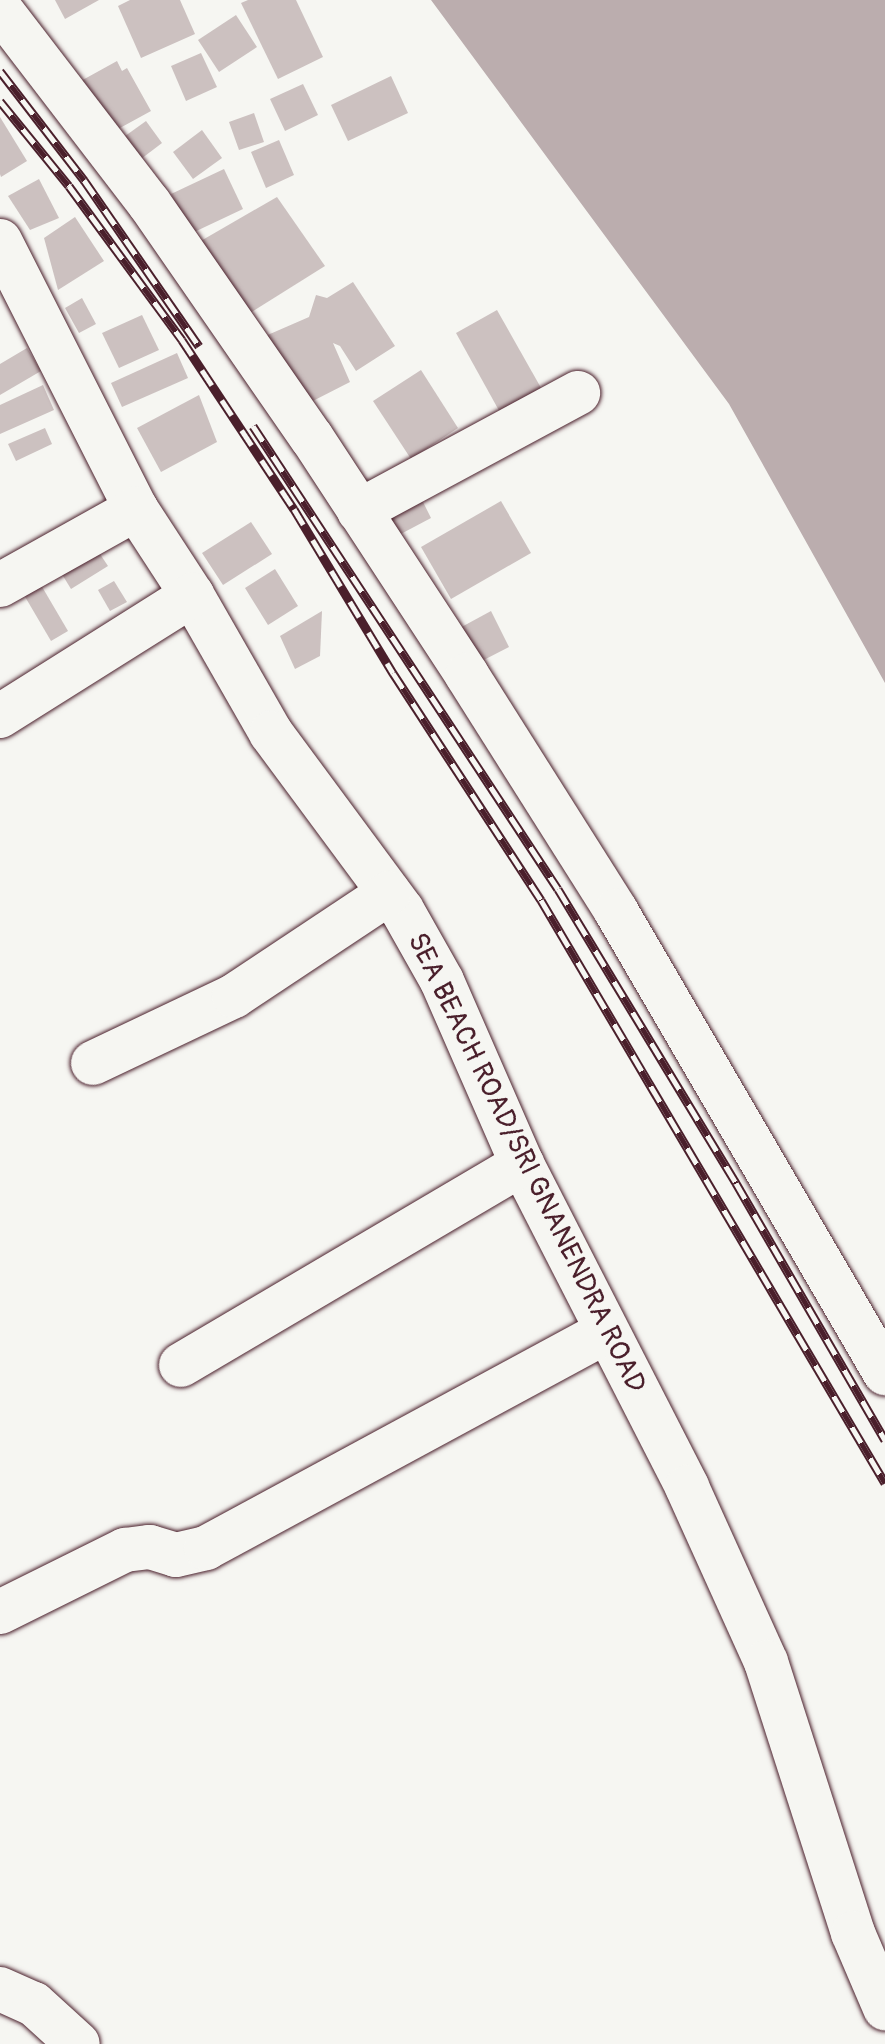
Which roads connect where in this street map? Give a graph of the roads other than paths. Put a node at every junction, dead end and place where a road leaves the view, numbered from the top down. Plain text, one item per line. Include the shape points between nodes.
1 (1, 12) edge
2 (0, 241) edge
3 (578, 393) dead end
4 (136, 509) junction
5 (359, 511) junction
6 (0, 585) edge
7 (192, 595) junction
8 (0, 716) edge
9 (389, 893) junction
10 (93, 1063) dead end
11 (522, 1164) junction
12 (606, 1332) junction
13 (181, 1365) dead end
14 (885, 1373) edge
15 (0, 1612) edge
16 (0, 1989) edge
17 (885, 2008) edge
18 (78, 2044) edge

1 - 5 street via 149,203
2 - 4 street, SEA BEACH ROAD/SRI GNANENDRA ROAD
3 - 5 street
4 - 6 street
4 - 7 street, SEA BEACH ROAD/SRI GNANENDRA ROAD
5 - 14 street via 616,911
7 - 8 street
7 - 9 street, SEA BEACH ROAD/SRI GNANENDRA ROAD via 271,733
9 - 10 street via 234,996
9 - 11 street, SEA BEACH ROAD/SRI GNANENDRA ROAD via 442,981
11 - 12 street, SEA BEACH ROAD/SRI GNANENDRA ROAD
11 - 13 street
12 - 15 street via 206,1548 176,1555 150,1547 125,1550
12 - 17 street, SEA BEACH ROAD/SRI GNANENDRA ROAD via 687,1487 766,1662 853,1933
16 - 18 street via 34,2004

